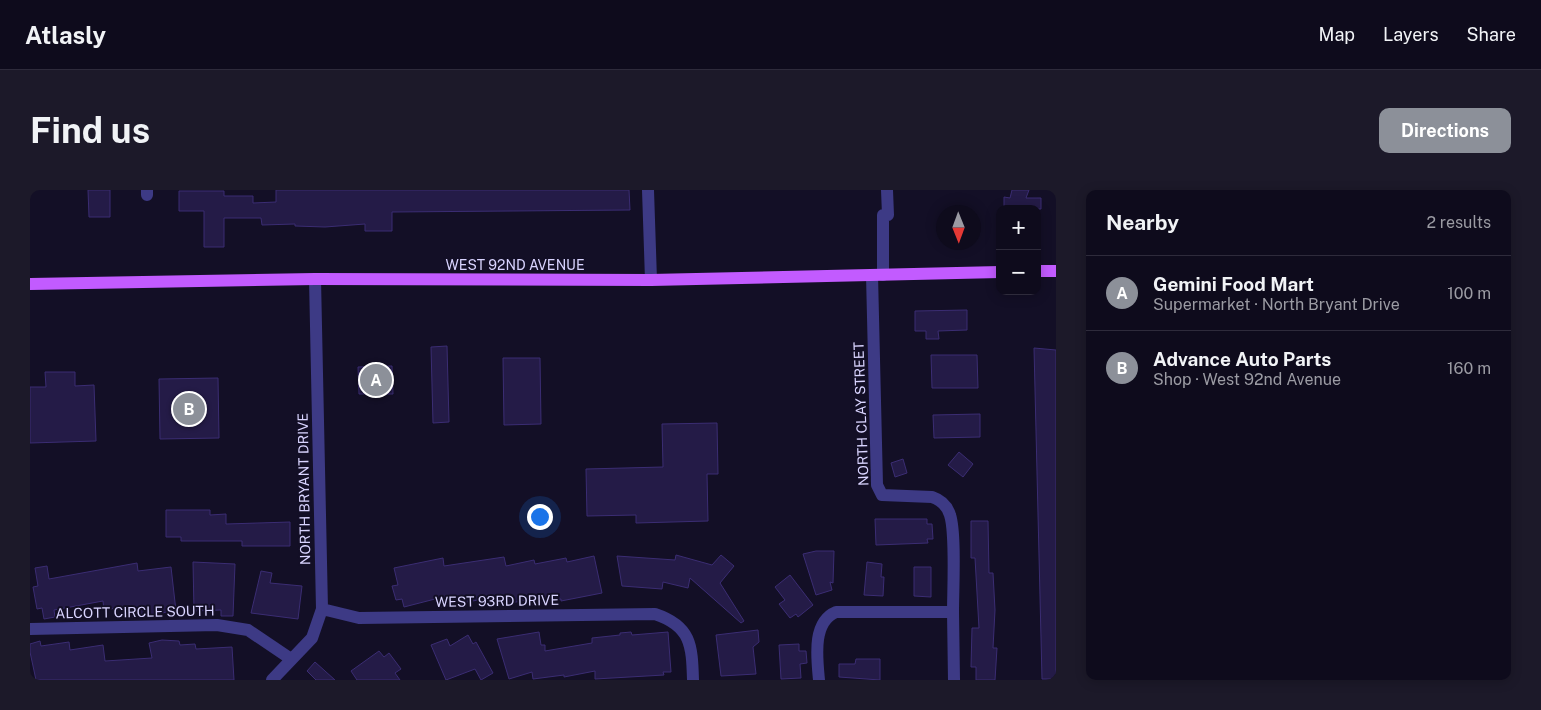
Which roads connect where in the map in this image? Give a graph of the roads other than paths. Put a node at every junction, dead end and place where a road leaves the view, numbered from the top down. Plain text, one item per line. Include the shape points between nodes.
1 (648, 190) edge
2 (887, 190) edge
3 (1041, 271) edge
4 (1056, 271) edge
5 (996, 272) edge
6 (877, 275) junction
7 (315, 279) junction
8 (650, 280) junction
9 (30, 284) edge
10 (322, 609) junction
11 (953, 612) junction
12 (30, 629) edge
13 (291, 659) junction
14 (272, 680) edge
15 (692, 680) edge
16 (819, 680) edge
17 (954, 680) edge

1 - 8 street
2 - 6 street
3 - 4 main road
5 - 6 main road, WEST 92ND AVENUE
6 - 8 main road, WEST 92ND AVENUE
6 - 11 street, NORTH CLAY STREET via 877,485 882,495 932,497 947,507 952,524
7 - 8 main road, WEST 92ND AVENUE
7 - 9 main road, WEST 92ND AVENUE
7 - 10 street, NORTH BRYANT DRIVE
10 - 13 street, NORTH BRYANT DRIVE via 312,638
10 - 15 street, WEST 93RD DRIVE via 359,618 655,614 673,620 687,637 692,654
11 - 16 street via 836,612 830,615 819,631
11 - 17 street, NORTH CLAY STREET
12 - 13 street, ALCOTT CIRCLE SOUTH via 217,625 248,630
13 - 14 street, NORTH BRYANT DRIVE

